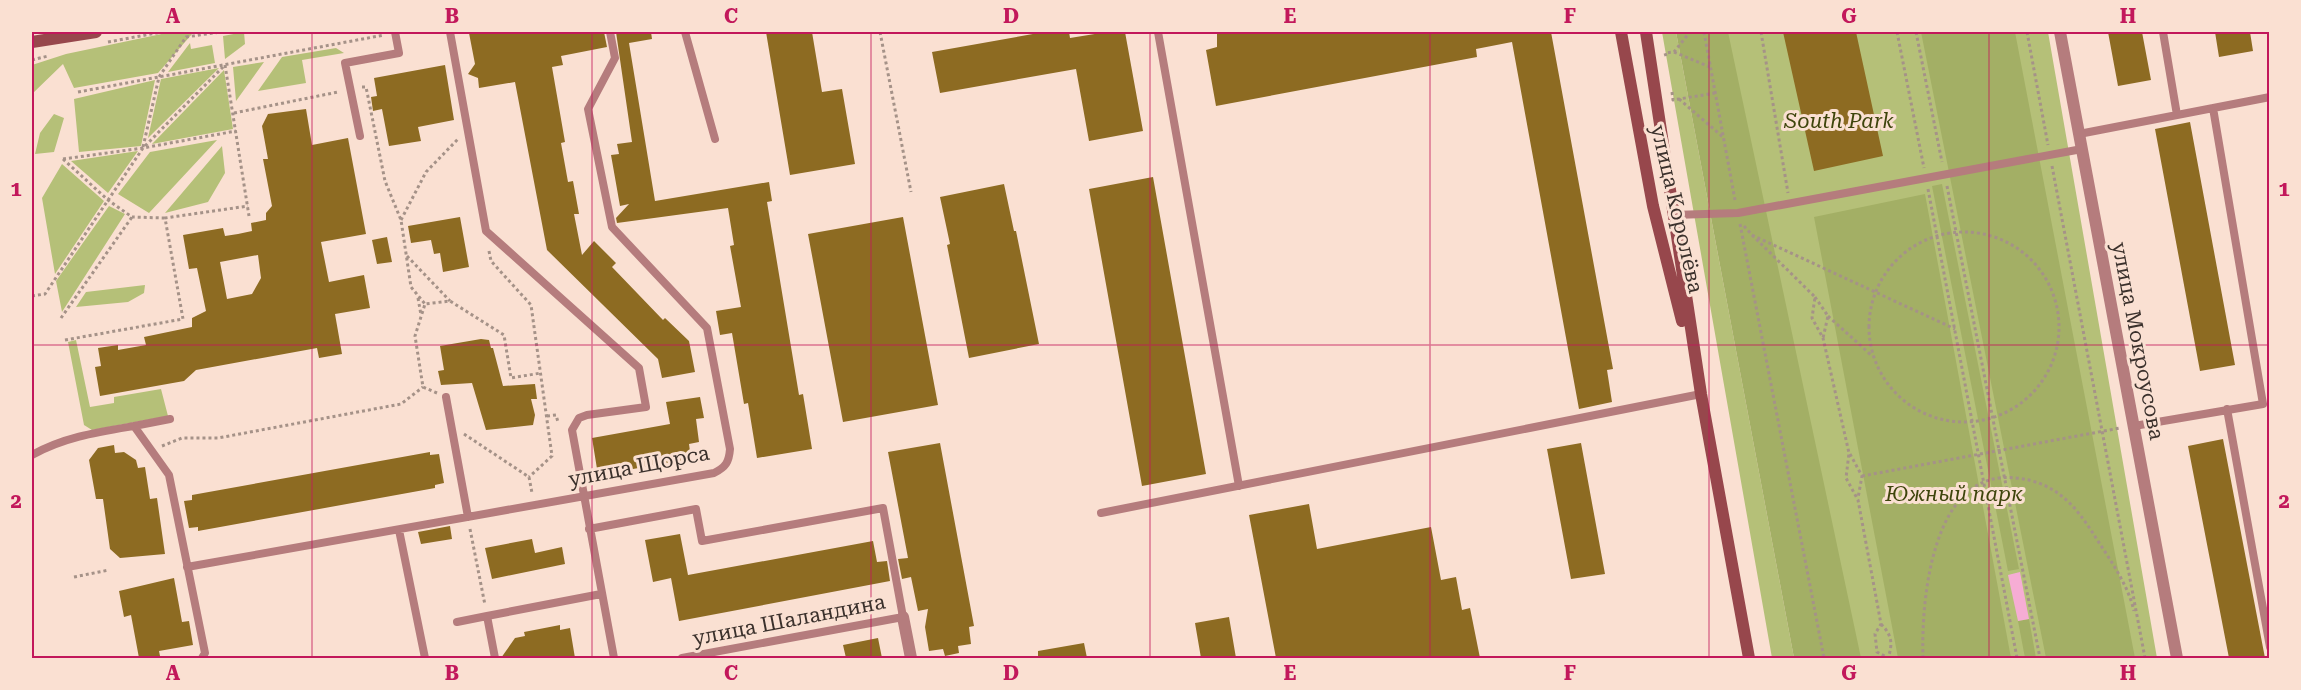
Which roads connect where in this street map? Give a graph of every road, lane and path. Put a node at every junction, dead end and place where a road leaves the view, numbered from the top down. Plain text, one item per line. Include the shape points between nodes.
1 (70, 32) edge
2 (96, 32) edge
3 (220, 32) edge
4 (395, 32) edge
5 (450, 32) edge
6 (610, 32) edge
7 (685, 32) edge
8 (880, 32) edge
9 (1158, 32) edge
10 (1621, 32) edge
11 (1646, 32) edge
12 (1690, 32) edge
13 (1704, 32) edge
14 (1761, 32) edge
15 (1897, 32) edge
16 (1916, 32) edge
17 (2027, 32) edge
18 (2060, 32) edge
19 (2163, 32) edge
20 (33, 42) edge
21 (1674, 52) junction
22 (225, 65) junction
23 (1667, 65) dead end
24 (1710, 67) junction
25 (159, 77) junction
26 (1671, 88) dead end
27 (350, 90) junction
28 (78, 92) dead end
29 (1715, 93) junction
30 (2270, 97) edge
31 (1679, 99) junction
32 (2212, 108) junction
33 (234, 113) junction
34 (2177, 115) junction
35 (1720, 122) junction
36 (1711, 126) junction
37 (467, 129) junction
38 (236, 131) junction
39 (2079, 134) junction
40 (360, 136) dead end
41 (1723, 137) junction
42 (715, 139) dead end
43 (143, 148) junction
44 (2082, 149) junction
45 (2050, 155) junction
46 (1945, 175) junction
47 (1926, 178) junction
48 (911, 192) dead end
49 (108, 200) junction
50 (1790, 203) junction
51 (248, 206) junction
52 (1738, 213) junction
53 (1673, 215) junction
54 (249, 216) dead end
55 (132, 217) junction
56 (165, 218) junction
57 (401, 220) junction
58 (1744, 226) dead end
59 (486, 231) junction
60 (1956, 233) junction
61 (1752, 235) junction
62 (1937, 238) junction
63 (406, 255) junction
64 (1876, 291) junction
65 (32, 296) edge
66 (418, 296) junction
67 (1815, 297) junction
68 (450, 301) junction
69 (425, 304) junction
70 (1828, 316) junction
71 (421, 317) junction
72 (61, 318) dead end
73 (1954, 329) junction
74 (1823, 338) junction
75 (65, 340) dead end
76 (1872, 356) junction
77 (540, 374) junction
78 (423, 387) junction
79 (1701, 393) junction
80 (446, 397) joint
81 (2266, 403) edge
82 (2227, 409) junction
83 (1992, 415) junction
84 (547, 416) junction
85 (170, 419) dead end
86 (1971, 419) junction
87 (558, 422) dead end
88 (451, 425) junction
89 (134, 426) junction
90 (2134, 426) junction
91 (2102, 432) junction
92 (152, 450) junction
93 (1999, 450) junction
94 (1849, 453) junction
95 (1978, 454) junction
96 (32, 455) edge
97 (1862, 476) junction
98 (529, 477) junction
99 (2005, 478) junction
100 (1984, 481) junction
101 (1239, 486) junction
102 (532, 493) dead end
103 (583, 497) junction
104 (1858, 500) junction
105 (1101, 513) dead end
106 (468, 517) junction
107 (589, 529) junction
108 (399, 530) junction
109 (187, 567) junction
110 (109, 570) dead end
111 (74, 577) dead end
112 (482, 592) dead end
113 (602, 594) junction
114 (487, 616) junction
115 (903, 617) junction
116 (457, 622) dead end
117 (1881, 624) junction
118 (2270, 647) edge
119 (202, 658) edge
120 (425, 658) edge
121 (495, 658) edge
122 (614, 658) edge
123 (682, 658) edge
124 (911, 658) edge
125 (1749, 658) edge
126 (1824, 658) edge
127 (1888, 658) edge
128 (1923, 658) edge
129 (2017, 658) edge
130 (2040, 658) edge
131 (2144, 658) edge
132 (2177, 658) edge

1 - 20 street
2 - 20 street
3 - 25 path via 186,37
4 - 22 path
4 - 27 lane via 399,53 345,63
5 - 37 lane
6 - 103 lane, улица Щорса via 615,58 588,109 612,226 707,328 730,449 729,460 714,473
7 - 42 lane
8 - 48 path
9 - 101 lane
10 - 79 street, улица Королёва via 1653,206
11 - 53 street, улица Королёва
12 - 21 path
13 - 24 path
14 - 50 path
15 - 47 path
16 - 46 path
17 - 45 path
18 - 39 street, улица Мокроусова
19 - 34 lane
21 - 23 path via 1665,53
21 - 24 path
22 - 25 path
22 - 33 path
22 - 43 path
24 - 29 path
25 - 28 path
25 - 43 path
26 - 31 path via 1673,100
27 - 33 path
27 - 40 lane
27 - 57 path via 366,87 384,181
29 - 31 path
29 - 35 path
30 - 32 lane
31 - 36 path
32 - 34 lane
32 - 81 lane
33 - 38 path
34 - 39 lane
35 - 36 path
35 - 41 path
36 - 41 path
37 - 57 path via 426,172
37 - 59 lane
38 - 43 path
38 - 51 path
39 - 44 street, улица Мокроусова
41 - 52 path
43 - 49 path
43 - 49 path via 63,159
44 - 45 lane
44 - 90 street, улица Мокроусова
45 - 46 lane
45 - 91 path
46 - 47 lane
46 - 60 path
47 - 50 lane
47 - 62 path
49 - 55 path
49 - 65 path via 45,294
50 - 52 lane
51 - 54 path
51 - 56 path
52 - 53 lane
52 - 126 path
53 - 79 street, улица Королёва
55 - 56 path
55 - 72 path
56 - 75 path via 183,319
57 - 63 path
58 - 61 path
59 - 77 path via 491,261 531,305
59 - 103 lane via 639,368 645,407 587,415 574,423
60 - 62 path
60 - 83 path
60 - 83 path via 1979,233 2004,240 2026,253 2043,271 2055,294 2060,319 2059,344 2050,369 2036,389 2016,405
61 - 64 path
61 - 67 path
62 - 64 path via 1914,248 1891,266
62 - 73 path
63 - 66 path via 411,287
63 - 68 path
64 - 73 path
64 - 76 path via 1868,323
66 - 69 path
66 - 71 path
67 - 70 path
67 - 74 path via 1812,318
68 - 69 path
68 - 77 path via 504,335 511,378
69 - 71 path
70 - 74 path
70 - 76 path
71 - 78 path via 415,336
73 - 86 path
74 - 94 path
76 - 86 path via 1884,380 1902,400 1926,413 1952,420
77 - 84 path
78 - 80 path
78 - 92 path via 400,404 218,438 182,438
79 - 101 lane
79 - 125 street, улица Королёва
80 - 88 lane
81 - 82 lane
82 - 90 lane
82 - 118 lane
83 - 86 path
83 - 93 path
84 - 87 path via 556,415
84 - 98 path via 552,456
85 - 89 lane
86 - 95 path
88 - 98 path
88 - 106 lane
89 - 92 lane
89 - 96 lane via 72,437
90 - 91 path
90 - 132 street, улица Мокроусова
91 - 93 path
91 - 131 path
92 - 109 lane via 169,476
93 - 95 path
93 - 99 path
94 - 97 path
94 - 104 path via 1846,478
95 - 97 path
95 - 100 path
97 - 104 path
98 - 102 path
99 - 100 path
99 - 130 path
99 - 131 path via 2032,480 2056,489 2084,519 2115,568 2132,605
100 - 128 path via 1960,496 1944,526 1929,571 1922,627
100 - 129 path
101 - 105 lane
103 - 106 lane, улица Щорса
103 - 107 lane
104 - 117 path
106 - 108 lane, улица Щорса
106 - 112 path
107 - 113 lane
107 - 115 lane via 696,509 702,541 883,507
108 - 109 lane, улица Щорса
108 - 120 lane
109 - 119 lane via 205,653
110 - 111 path
113 - 114 lane
113 - 122 lane
114 - 116 lane
114 - 121 lane
115 - 123 lane, улица Шаландина
115 - 124 street
117 - 127 path via 1890,633 1892,648
117 - 127 path via 1875,634 1877,651

